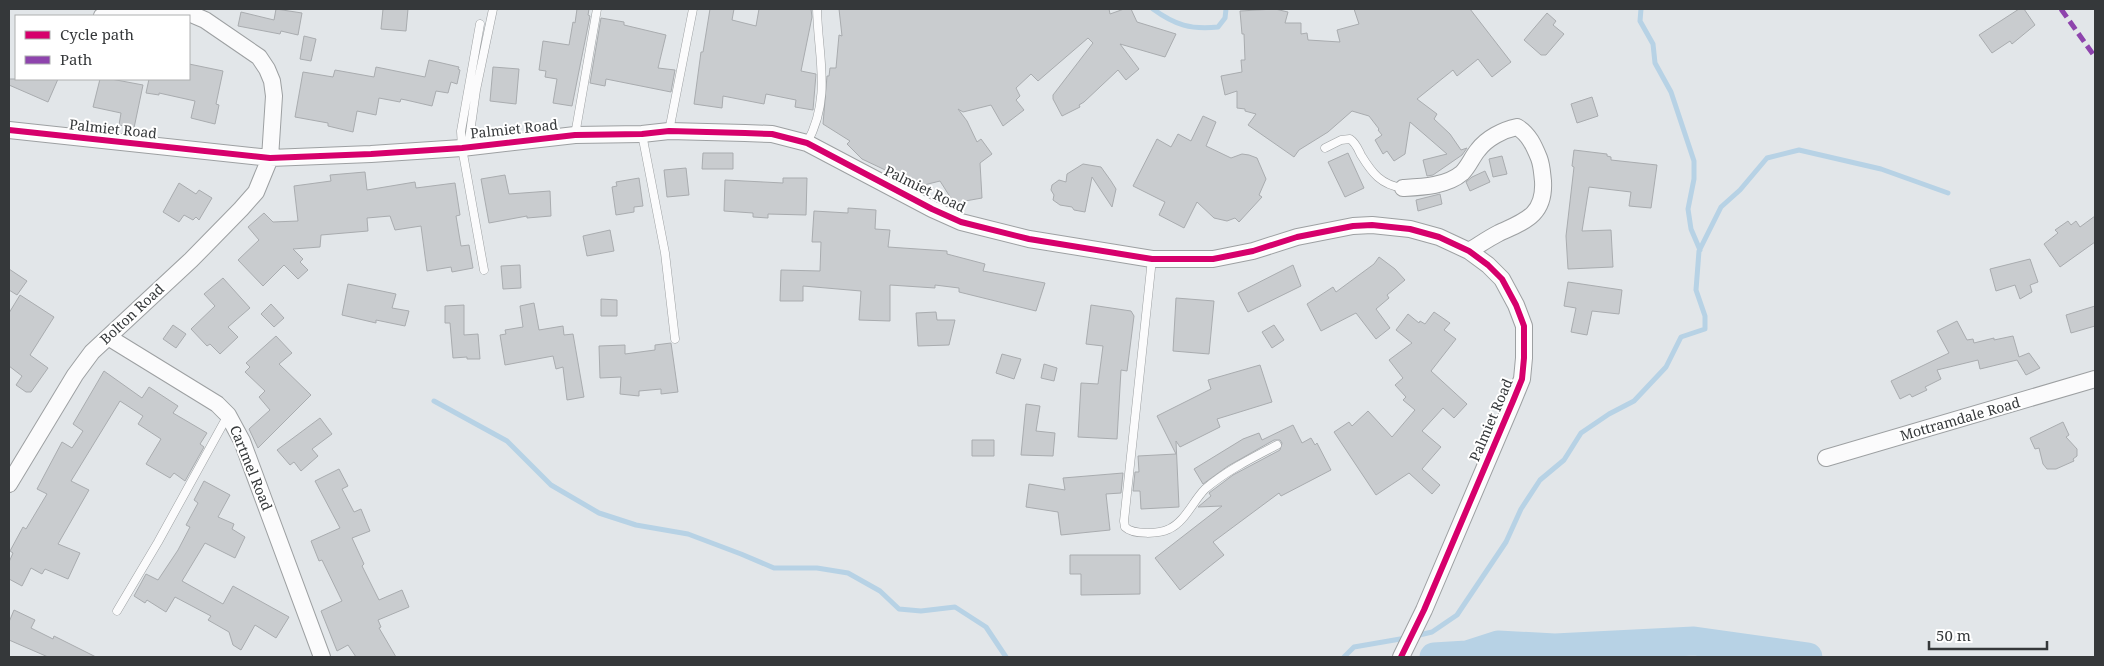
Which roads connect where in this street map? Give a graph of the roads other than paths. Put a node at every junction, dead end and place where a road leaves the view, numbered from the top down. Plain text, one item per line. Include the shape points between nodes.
1 (493, 9) edge
2 (598, 9) edge
3 (693, 9) edge
4 (817, 9) edge
5 (107, 15) edge
6 (480, 24) dead end
7 (9, 130) edge
8 (669, 131) junction
9 (642, 134) junction
10 (575, 135) junction
11 (806, 142) junction
12 (464, 147) junction
13 (1325, 148) dead end
14 (270, 158) junction
15 (1402, 188) joint
16 (1469, 251) junction
17 (1152, 259) junction
18 (484, 270) dead end
19 (108, 337) junction
20 (676, 339) dead end
21 (2095, 379) edge
22 (228, 415) junction
23 (1277, 445) dead end
24 (1826, 458) dead end
25 (9, 484) edge
26 (117, 611) dead end
27 (322, 657) edge
28 (1401, 657) edge

1 - 12 lane
2 - 10 lane
3 - 8 lane
4 - 11 lane via 823,72 821,102 815,127
5 - 14 street, Bolton Road via 177,11 191,14 205,20 258,57 272,81 274,96
6 - 12 lane via 461,131
7 - 14 street, Palmiet Road
8 - 9 street, Palmiet Road
8 - 11 street, Palmiet Road via 772,134
9 - 10 street, Palmiet Road
9 - 20 lane via 665,253
10 - 12 street, Palmiet Road
11 - 17 street, Palmiet Road via 961,222 1030,239
12 - 14 street, Palmiet Road
12 - 18 lane
13 - 15 lane via 1350,139 1380,180
14 - 19 street, Bolton Road via 256,192 241,209
15 - 16 street via 1450,180 1462,173 1478,149 1492,137 1517,127 1524,131 1542,165 1543,186 1538,210
16 - 17 street, Palmiet Road via 1410,229 1372,226 1330,230 1212,259
16 - 28 street, Palmiet Road via 1502,279 1516,305 1524,326 1522,379
17 - 23 lane via 1125,527 1133,532 1168,530 1206,489 1244,462
19 - 22 street, Cartmel Road via 204,395
19 - 25 street, Bolton Road via 75,375
21 - 24 street, Mottramdale Road
22 - 26 lane
22 - 27 street, Cartmel Road via 242,441

